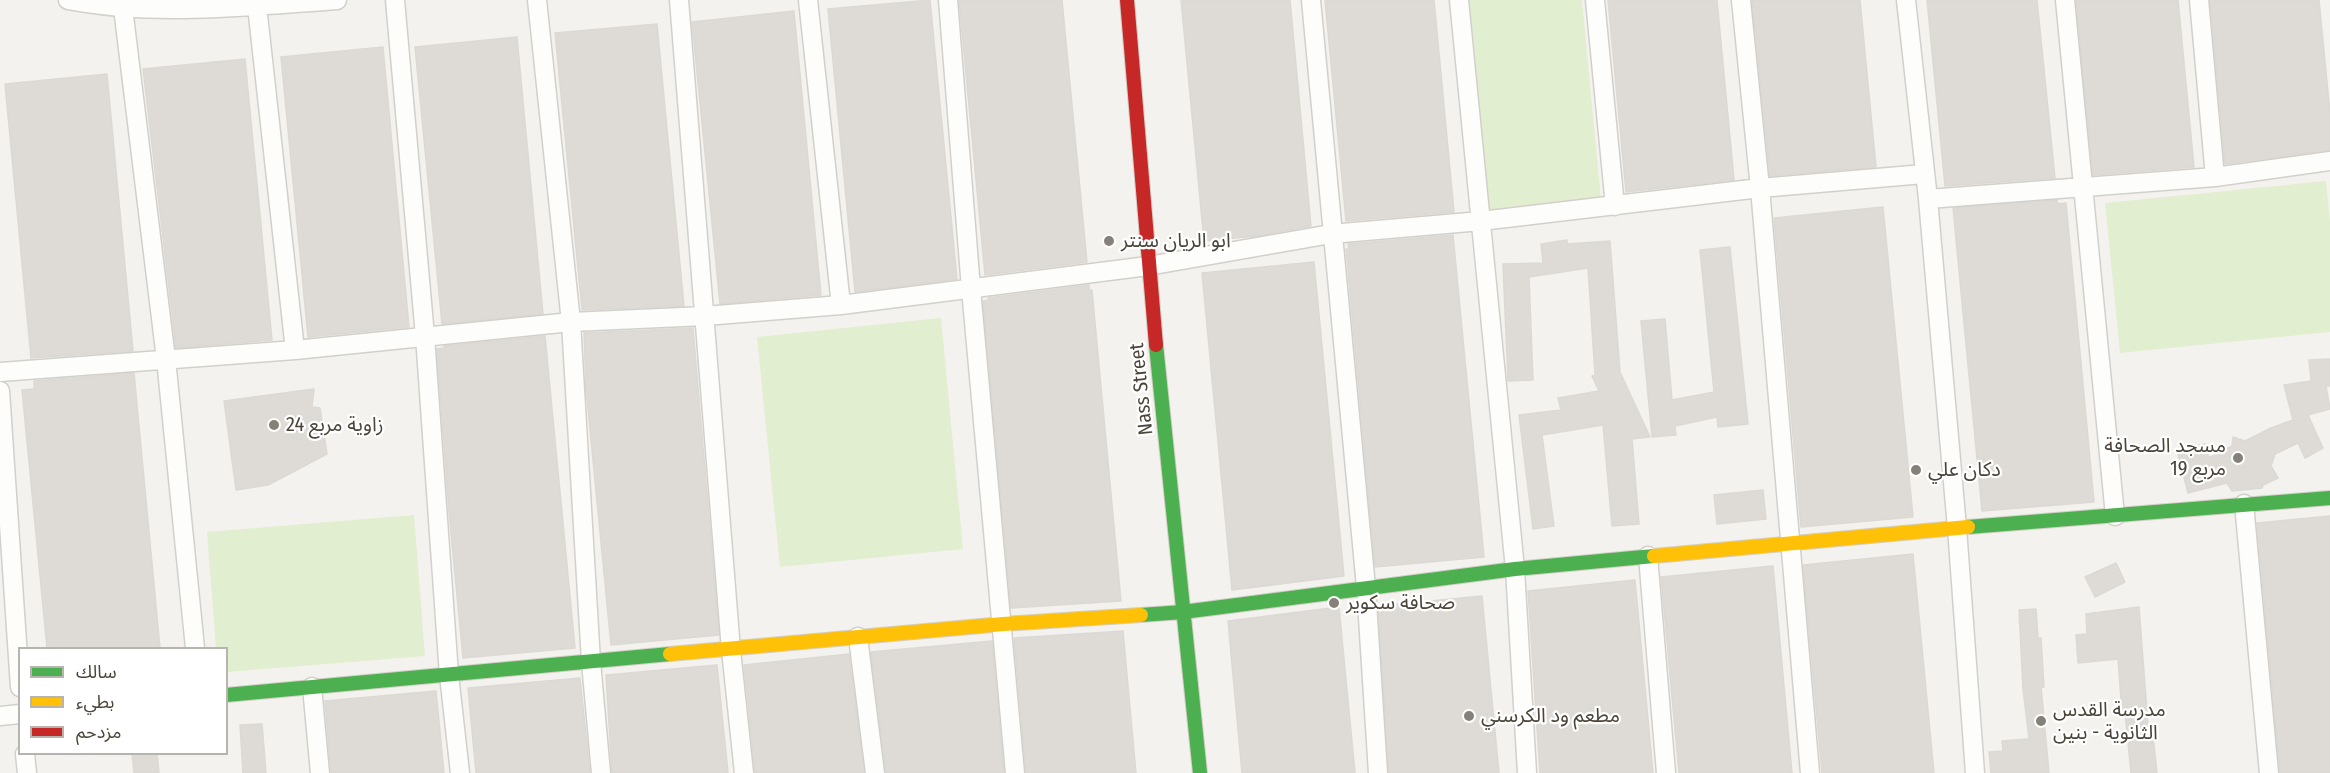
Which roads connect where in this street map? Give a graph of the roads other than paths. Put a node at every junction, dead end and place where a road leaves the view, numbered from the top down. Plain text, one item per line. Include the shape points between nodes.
1 (68, 0) edge
2 (337, 0) edge
3 (395, 0) edge
4 (537, 0) edge
5 (679, 0) edge
6 (808, 0) edge
7 (948, 0) edge
8 (1127, 0) edge
9 (1311, 0) edge
10 (1459, 0) edge
11 (1596, 0) edge
12 (1741, 0) edge
13 (1906, 0) edge
14 (2065, 0) edge
15 (2199, 0) edge
16 (257, 6) junction
17 (123, 8) junction
18 (2330, 161) edge
19 (1924, 174) junction
20 (2215, 177) junction
21 (2084, 186) junction
22 (1760, 188) junction
23 (1928, 199) junction
24 (1615, 206) junction
25 (1481, 221) junction
26 (1331, 234) junction
27 (1148, 266) junction
28 (971, 290) junction
29 (841, 305) junction
30 (705, 316) junction
31 (571, 322) junction
32 (425, 336) junction
33 (295, 350) junction
34 (166, 359) junction
35 (0, 372) edge
36 (0, 391) edge
37 (2330, 498) edge
38 (2244, 504) junction
39 (2115, 516) junction
40 (1957, 528) junction
41 (1790, 544) junction
42 (1648, 556) junction
43 (1515, 569) junction
44 (1366, 588) junction
45 (1183, 612) junction
46 (1003, 624) junction
47 (858, 637) junction
48 (195, 647) edge
49 (731, 650) junction
50 (18, 657) edge
51 (591, 662) junction
52 (449, 675) junction
53 (312, 687) junction
54 (228, 695) edge
55 (18, 714) edge
56 (0, 716) edge
57 (25, 755) edge
58 (27, 773) edge
59 (320, 773) edge
60 (460, 773) edge
61 (601, 773) edge
62 (744, 773) edge
63 (875, 773) edge
64 (1015, 773) edge
65 (1200, 773) edge
66 (1378, 773) edge
67 (1527, 773) edge
68 (1666, 773) edge
69 (1810, 773) edge
70 (1975, 773) edge
71 (2269, 773) edge

1 - 17 street
2 - 16 street
3 - 32 street
4 - 31 street
5 - 30 street
6 - 29 street
7 - 28 street
8 - 27 street, Nass Street
9 - 26 street
10 - 25 street
11 - 24 street
12 - 22 street
13 - 19 street
14 - 21 street
15 - 20 street
16 - 17 street
16 - 33 street
17 - 34 street
18 - 20 street
19 - 22 street
19 - 23 street
20 - 21 street
21 - 23 street
21 - 39 street
22 - 24 street
22 - 41 street
23 - 40 street
24 - 25 street
25 - 26 street
25 - 43 street
26 - 27 street
26 - 44 street
27 - 28 street
27 - 45 street, Nass Street
28 - 29 street
28 - 46 street
29 - 30 street
30 - 31 street
30 - 49 street
31 - 32 street
31 - 51 street
32 - 33 street
32 - 52 street
33 - 34 street
34 - 35 street
34 - 48 street
36 - 50 street
37 - 38 street
38 - 39 street
38 - 71 street
39 - 40 street
40 - 41 street
40 - 70 street
41 - 42 street
41 - 69 street
42 - 43 street
42 - 68 street
43 - 44 street
43 - 67 street
44 - 45 street
44 - 66 street
45 - 46 street
45 - 65 street, Nass Street
46 - 47 street
46 - 64 street
47 - 49 street
47 - 63 street
49 - 51 street
49 - 62 street
51 - 52 street
51 - 61 street
52 - 53 street
52 - 60 street
53 - 54 street
53 - 59 street
55 - 56 street
57 - 58 street

